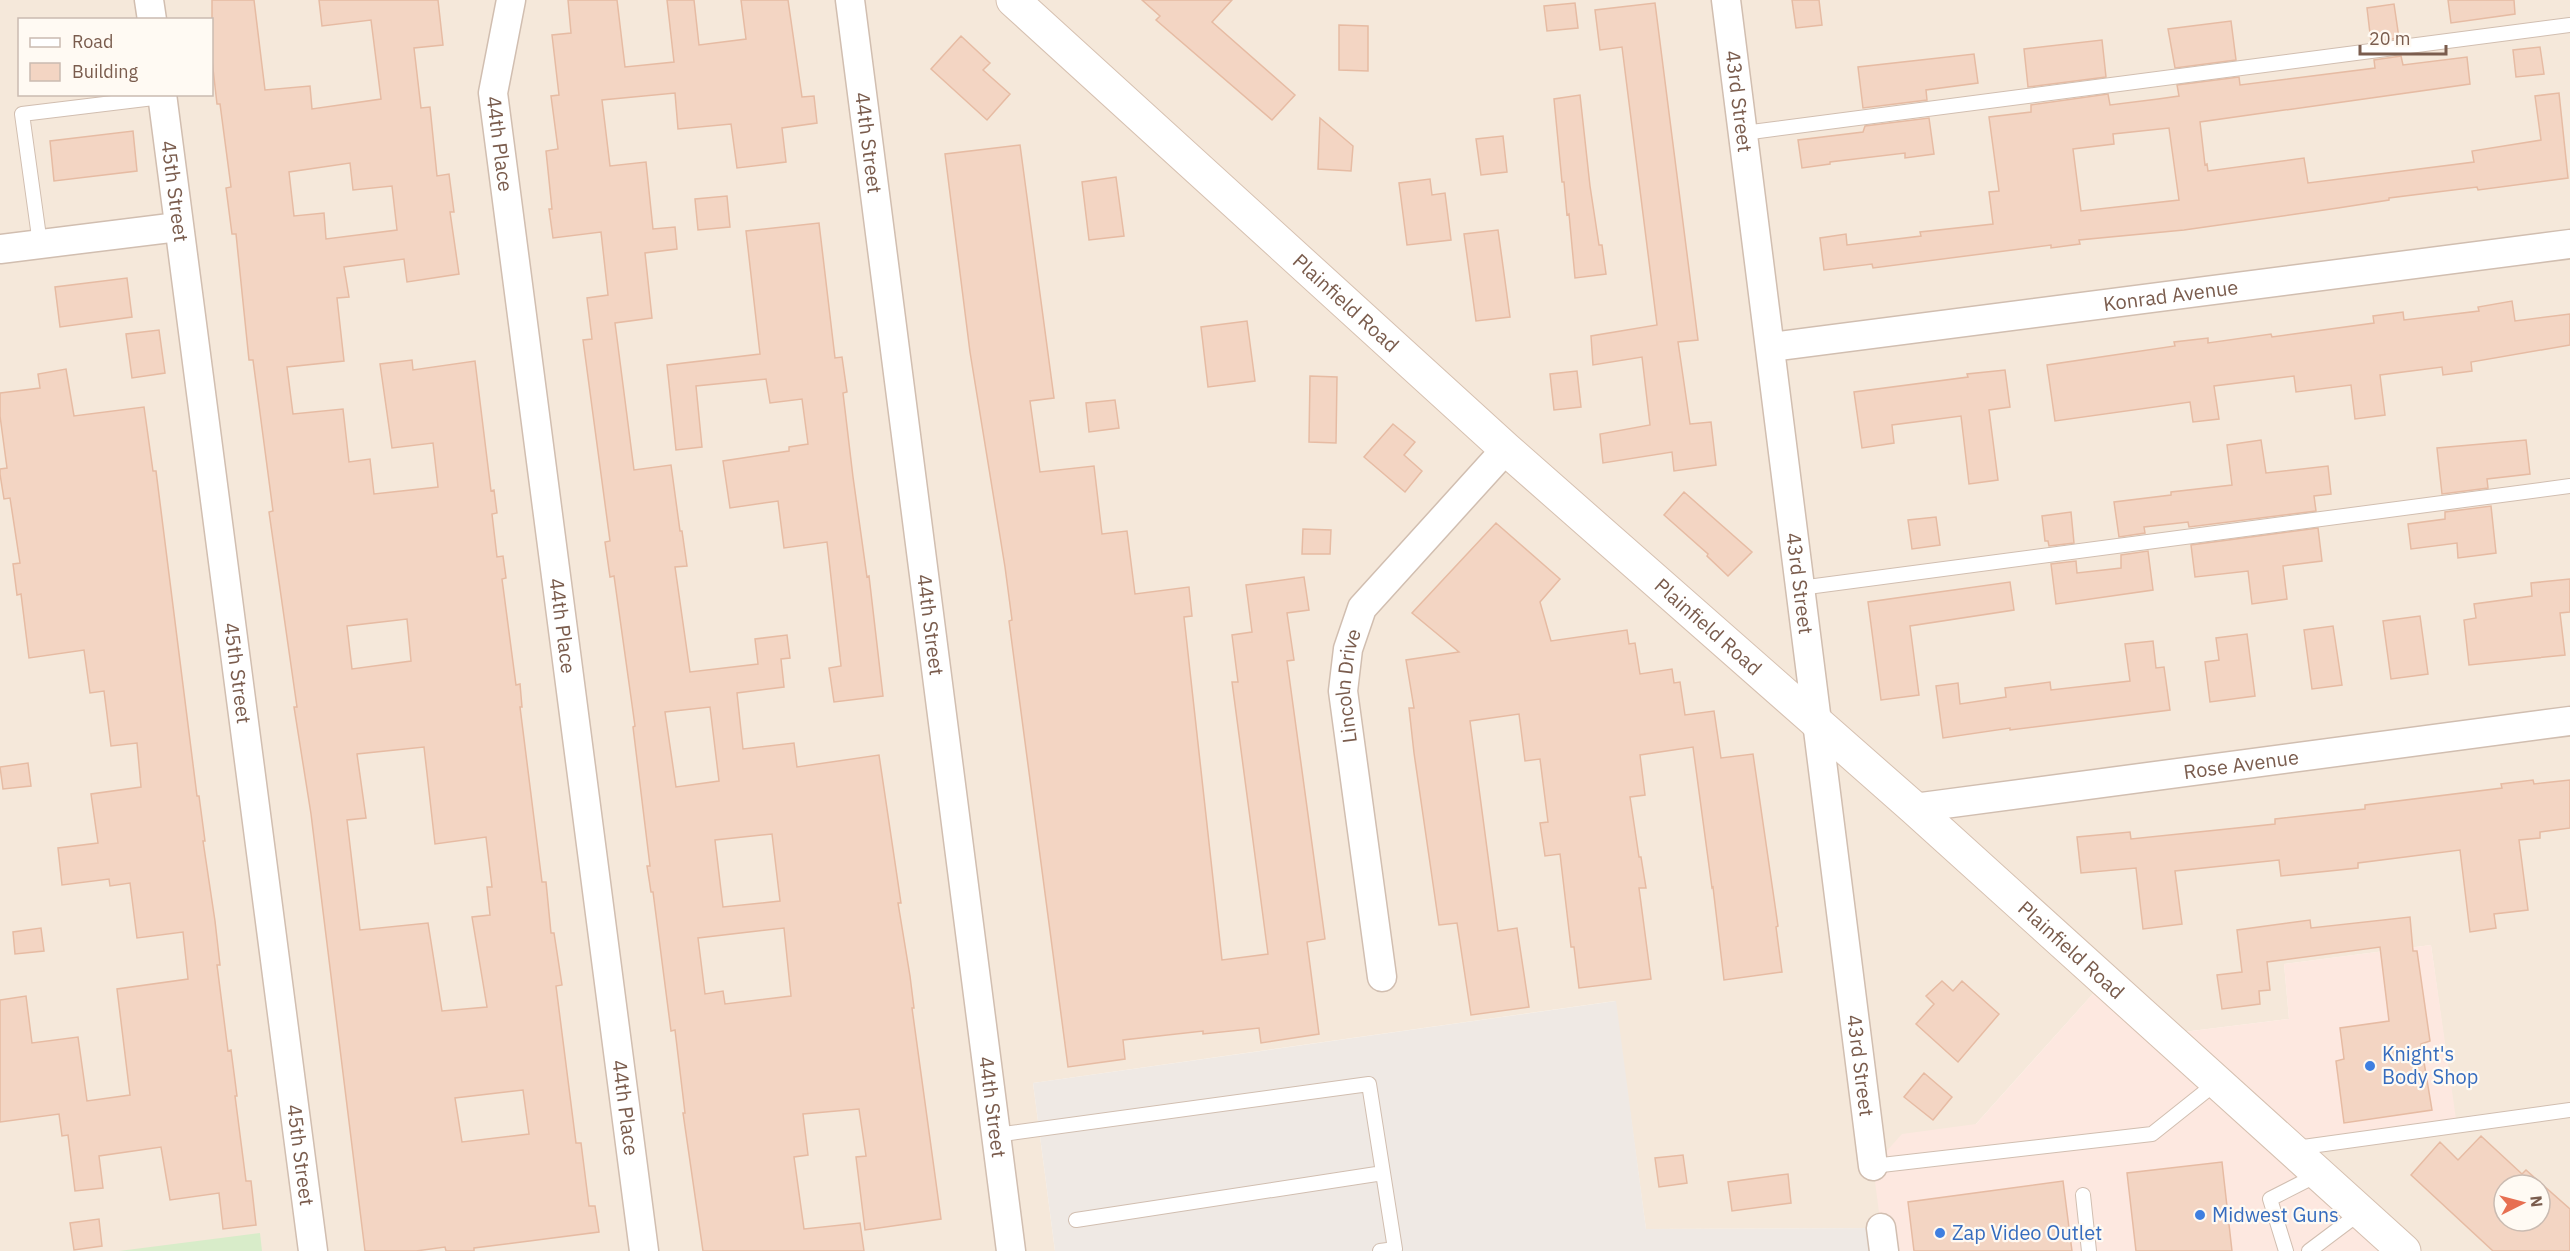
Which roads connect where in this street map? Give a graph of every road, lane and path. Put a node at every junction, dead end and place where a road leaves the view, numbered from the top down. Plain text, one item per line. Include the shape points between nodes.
1 (149, 0) edge
2 (510, 0) edge
3 (850, 0) edge
4 (1013, 0) edge
5 (1726, 0) edge
6 (152, 18) edge
7 (2570, 25) edge
8 (162, 96) edge
9 (1744, 133) junction
10 (178, 227) junction
11 (39, 244) junction
12 (2570, 244) edge
13 (0, 249) edge
14 (1772, 347) junction
15 (1506, 450) junction
16 (2570, 486) edge
17 (1800, 588) junction
18 (2570, 721) edge
19 (1816, 723) junction
20 (1914, 808) junction
21 (1382, 977) dead end
22 (2216, 1083) junction
23 (2570, 1110) edge
24 (996, 1135) junction
25 (2291, 1149) junction
26 (1874, 1166) joint
27 (1383, 1173) junction
28 (2319, 1174) junction
29 (2083, 1195) dead end
30 (2361, 1212) junction
31 (1076, 1220) dead end
32 (2401, 1250) edge
33 (313, 1251) edge
34 (644, 1251) edge
35 (1011, 1251) edge
36 (1380, 1251) edge
37 (2089, 1251) edge
38 (2286, 1251) edge
39 (2309, 1251) edge

1 - 6 street
2 - 34 street, 44th Place via 493,93
3 - 24 street, 44th Street
4 - 15 street, Plainfield Road
5 - 9 street, 43rd Street
7 - 9 lane
8 - 10 street, 45th Street
8 - 11 lane via 22,114
9 - 14 street, 43rd Street
10 - 11 street
10 - 33 street, 45th Street
11 - 13 street
12 - 14 street, Konrad Avenue
14 - 17 street, 43rd Street
15 - 19 street, Plainfield Road
15 - 21 street, Lincoln Drive via 1362,608 1348,649 1343,691
16 - 17 lane
17 - 19 street, 43rd Street
18 - 20 street, Rose Avenue
19 - 20 street, Plainfield Road
19 - 26 street, 43rd Street
20 - 22 street, Plainfield Road
22 - 25 street, Plainfield Road
22 - 26 lane via 2152,1134
23 - 25 lane
24 - 27 lane via 1369,1084
24 - 35 street, 44th Street
25 - 28 street, Plainfield Road
27 - 31 lane
27 - 36 lane via 1395,1249
28 - 30 street, Plainfield Road
28 - 38 lane via 2270,1199
29 - 37 lane
30 - 32 street, Plainfield Road
30 - 39 lane

